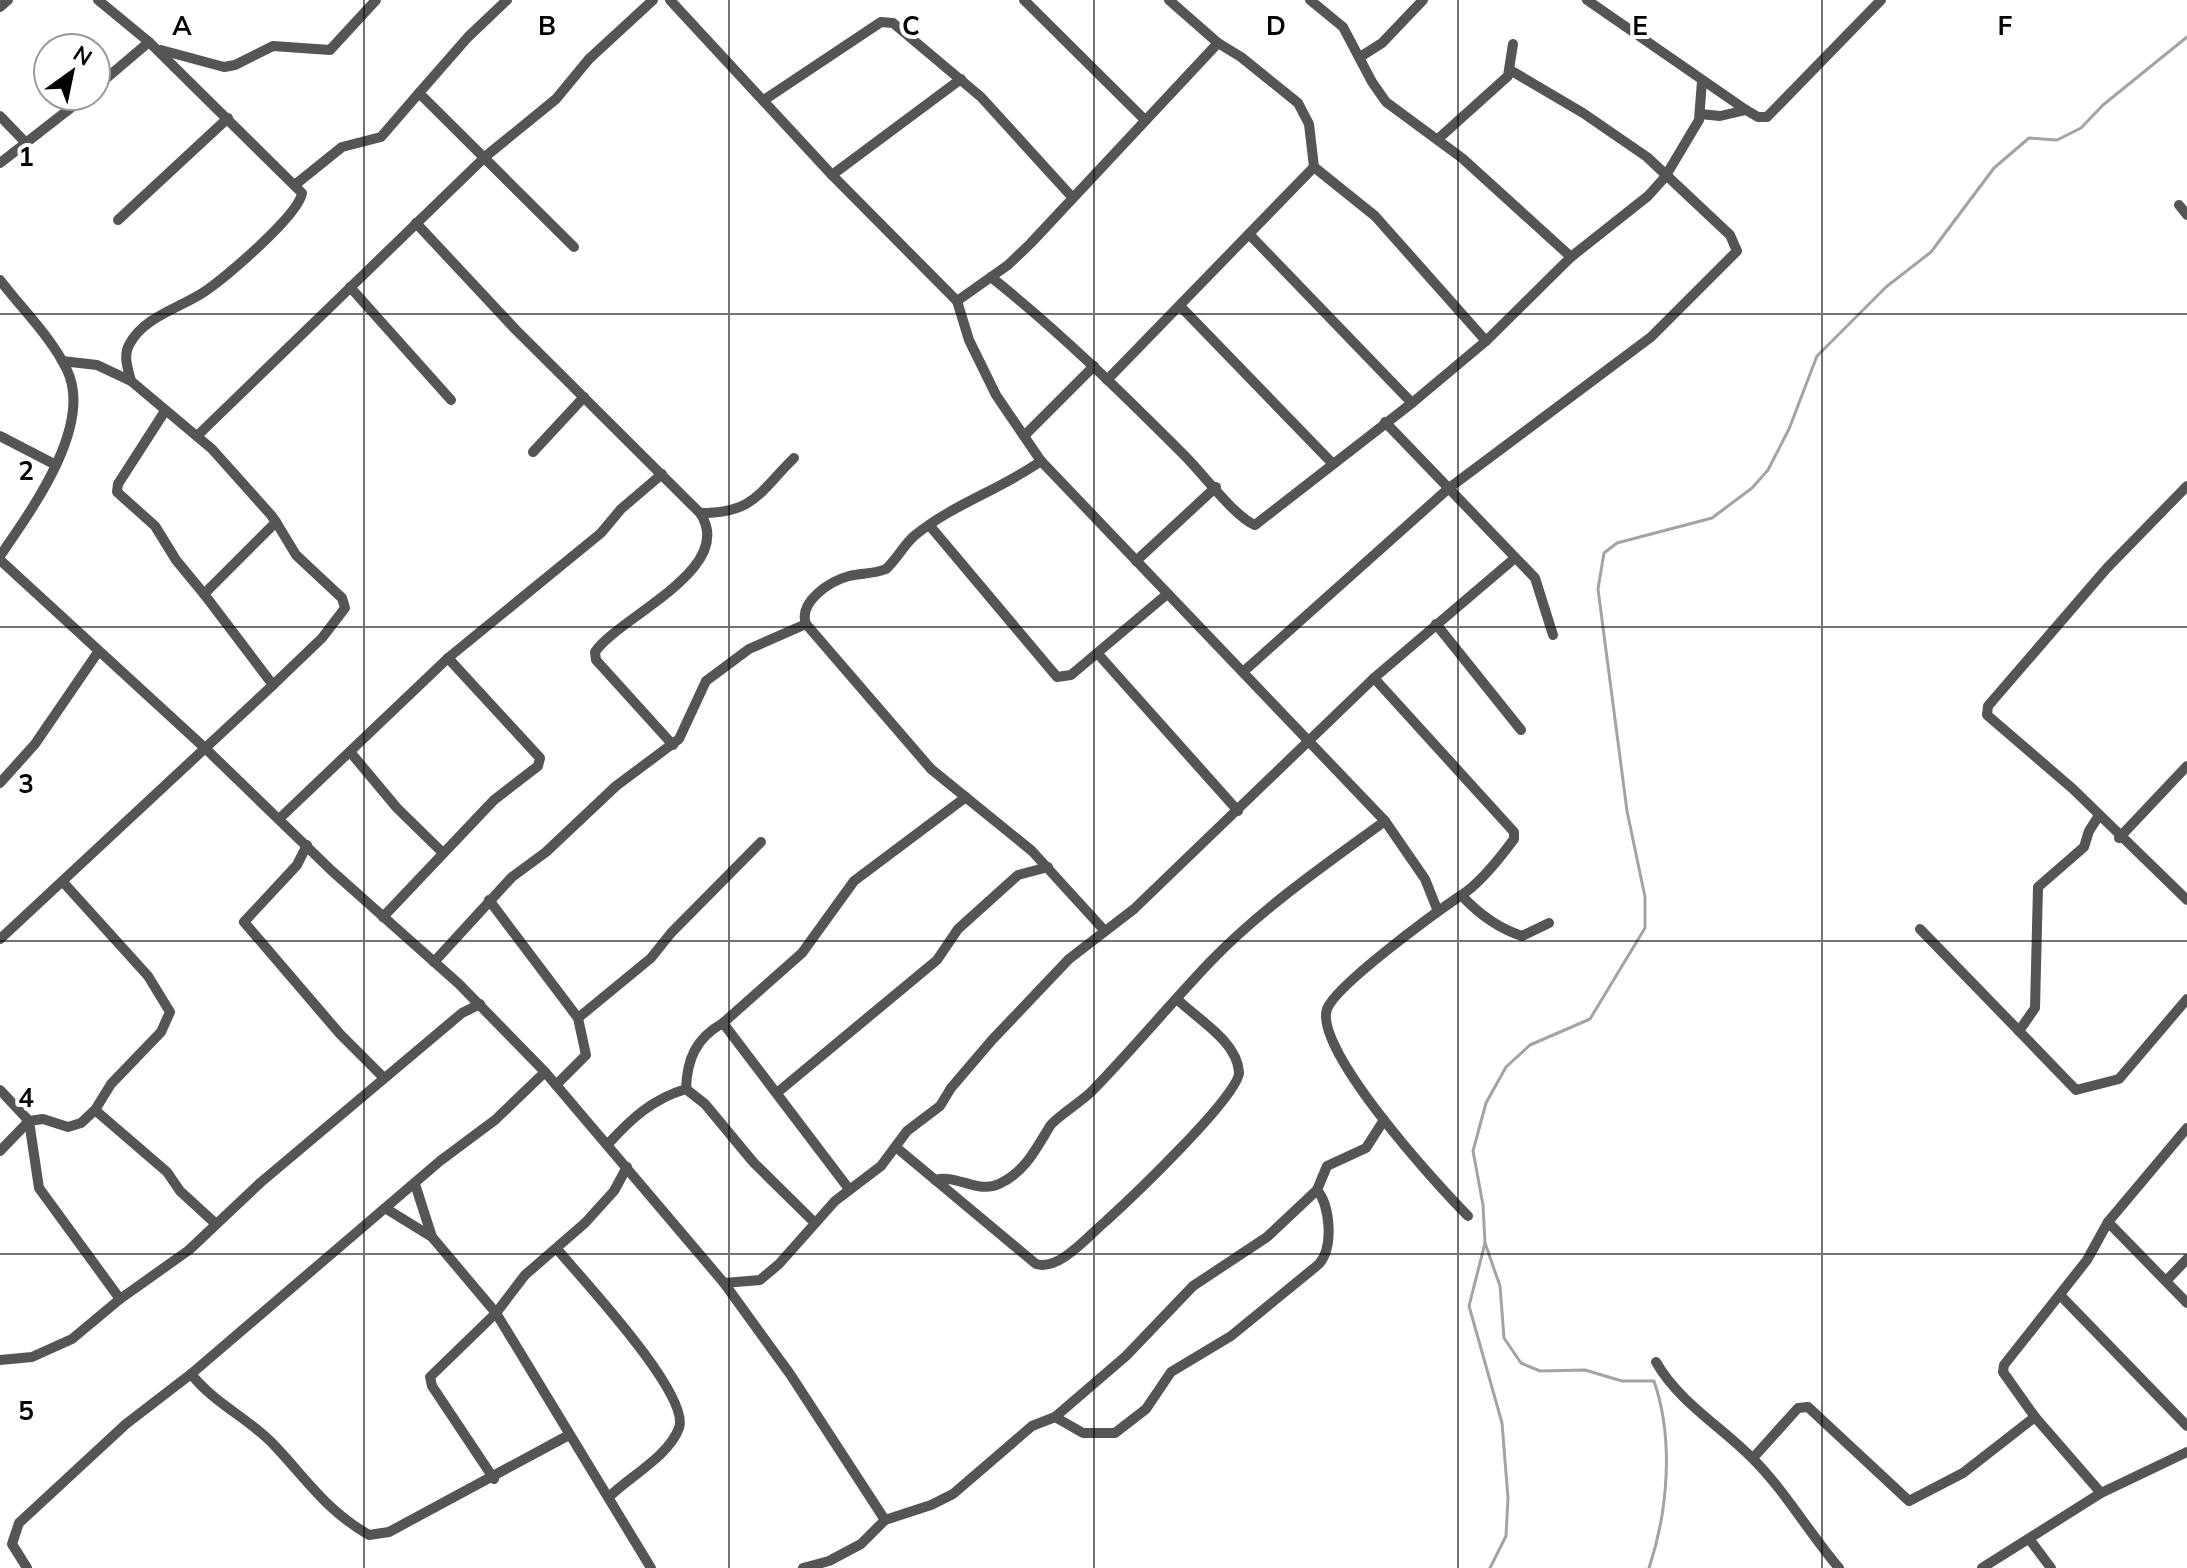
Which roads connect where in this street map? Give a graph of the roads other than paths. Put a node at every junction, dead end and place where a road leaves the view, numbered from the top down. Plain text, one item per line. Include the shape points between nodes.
1 (8, 0) edge
2 (98, 0) edge
3 (376, 0) edge
4 (507, 0) edge
5 (653, 0) edge
6 (1024, 0) edge
7 (1169, 0) edge
8 (1310, 0) edge
9 (1423, 0) edge
10 (1587, 0) edge
11 (1881, 0) edge
12 (677, 2) edge
13 (0, 7) edge
14 (1218, 43) junction
15 (152, 44) junction
16 (1513, 44) dead end
17 (1360, 57) junction
18 (1510, 70) junction
19 (112, 75) edge
20 (961, 79) junction
21 (1702, 81) junction
22 (419, 93) junction
23 (764, 100) junction
24 (1746, 110) junction
25 (66, 112) edge
26 (1700, 114) junction
27 (0, 116) edge
28 (228, 118) junction
29 (1145, 120) junction
30 (1438, 139) junction
31 (27, 144) junction
32 (486, 156) junction
33 (0, 163) edge
34 (1314, 167) junction
35 (832, 175) junction
36 (1665, 177) junction
37 (296, 184) junction
38 (1072, 197) junction
39 (2179, 205) dead end
40 (2187, 215) edge
41 (118, 220) dead end
42 (416, 223) junction
43 (1249, 234) junction
44 (574, 247) dead end
45 (1571, 257) junction
46 (991, 277) junction
47 (0, 280) edge
48 (350, 287) junction
49 (957, 301) junction
50 (1180, 306) junction
51 (1486, 341) junction
52 (62, 361) junction
53 (1094, 366) junction
54 (1107, 380) junction
55 (131, 381) junction
56 (584, 397) junction
57 (451, 400) dead end
58 (1412, 403) junction
59 (165, 411) junction
60 (1385, 422) junction
61 (0, 436) edge
62 (197, 436) junction
63 (1024, 436) junction
64 (533, 452) dead end
65 (794, 458) dead end
66 (1041, 461) junction
67 (1333, 464) junction
68 (56, 465) junction
69 (662, 474) junction
70 (2187, 486) edge
71 (1216, 487) junction
72 (1449, 488) junction
73 (700, 513) junction
74 (276, 522) junction
75 (930, 526) junction
76 (0, 558) edge
77 (1515, 558) junction
78 (1136, 561) junction
79 (204, 594) junction
80 (1166, 595) junction
81 (806, 624) junction
82 (1436, 624) junction
83 (1553, 635) dead end
84 (98, 652) junction
85 (1098, 654) junction
86 (448, 658) junction
87 (1243, 672) junction
88 (1374, 678) junction
89 (273, 685) junction
90 (1521, 730) dead end
91 (1312, 741) junction
92 (673, 745) junction
93 (206, 749) junction
94 (351, 753) junction
95 (2187, 766) edge
96 (0, 783) edge
97 (966, 797) junction
98 (1238, 811) junction
99 (2098, 817) junction
100 (279, 819) junction
101 (1385, 821) junction
102 (2119, 838) junction
103 (761, 842) dead end
104 (307, 845) junction
105 (443, 853) junction
106 (1048, 867) junction
107 (63, 882) junction
108 (1462, 896) junction
109 (489, 900) junction
110 (2187, 900) edge
111 (1437, 909) junction
112 (383, 917) junction
113 (1549, 923) dead end
114 (1920, 929) dead end
115 (1104, 930) junction
116 (0, 939) edge
117 (434, 962) junction
118 (1177, 999) junction
119 (2187, 999) edge
120 (480, 1004) junction
121 (578, 1018) junction
122 (723, 1023) junction
123 (2019, 1031) junction
124 (545, 1072) junction
125 (384, 1078) junction
126 (556, 1085) junction
127 (686, 1089) junction
128 (0, 1090) edge
129 (778, 1092) junction
130 (95, 1110) junction
131 (1384, 1120) junction
132 (29, 1121) junction
133 (2187, 1128) edge
134 (608, 1144) junction
135 (897, 1148) junction
136 (0, 1151) edge
137 (627, 1167) junction
138 (935, 1180) junction
139 (415, 1184) junction
140 (849, 1189) junction
141 (1317, 1190) junction
142 (385, 1208) junction
143 (1468, 1216) dead end
144 (814, 1222) junction
145 (2108, 1222) junction
146 (216, 1224) junction
147 (432, 1237) junction
148 (557, 1249) junction
149 (2187, 1259) edge
150 (2166, 1281) junction
151 (724, 1283) junction
152 (2061, 1296) junction
153 (120, 1299) junction
154 (2187, 1303) edge
155 (496, 1313) junction
156 (0, 1360) edge
157 (1656, 1362) dead end
158 (191, 1374) junction
159 (1055, 1417) junction
160 (2035, 1417) junction
161 (2187, 1426) edge
162 (569, 1435) junction
163 (2187, 1452) edge
164 (1753, 1458) junction
165 (494, 1479) junction
166 (2101, 1493) junction
167 (609, 1497) junction
168 (885, 1520) junction
169 (2030, 1540) junction
170 (27, 1568) edge
171 (651, 1568) edge
172 (803, 1568) edge
173 (1839, 1568) edge
174 (1982, 1568) edge
175 (2051, 1568) edge

1 - 13 street
2 - 15 street
3 - 15 street via 330,50 273,46 224,67
4 - 22 street
5 - 32 street via 589,59 556,99
6 - 29 street
7 - 14 street
8 - 17 street via 1343,27
9 - 17 street via 1382,43
10 - 21 street
11 - 24 street via 1767,117
12 - 23 street
14 - 29 street
14 - 34 street via 1298,103 1309,124
15 - 19 street
15 - 28 street
16 - 18 street
17 - 30 street via 1386,102
18 - 30 street
18 - 36 street via 1618,136
20 - 23 street via 902,29 881,22
20 - 35 street
20 - 38 street
21 - 24 street
21 - 26 street
22 - 32 street
22 - 37 street via 381,137 342,147
23 - 35 street
24 - 26 street
25 - 31 street
26 - 36 street
27 - 31 street
28 - 37 street
28 - 41 street
29 - 38 street
30 - 45 street
31 - 33 street
32 - 42 street
32 - 44 street
34 - 43 street
34 - 51 street via 1375,216
35 - 49 street
36 - 45 street
36 - 72 street via 1730,235 1737,251 1651,337
37 - 55 street via 302,196 288,217 212,287 136,334 125,356
38 - 46 street
39 - 40 street
42 - 48 street
42 - 56 street
43 - 50 street
43 - 58 street
45 - 51 street
46 - 49 street
46 - 53 street
47 - 52 street
48 - 57 street
48 - 62 street
49 - 63 street via 979,364
50 - 54 street
50 - 67 street
51 - 58 street
52 - 55 street via 97,365
52 - 68 street via 72,384 72,402
53 - 54 street
53 - 63 street
54 - 71 street
55 - 59 street
56 - 64 street
56 - 69 street
58 - 60 street
59 - 62 street
59 - 79 street via 117,492 155,526
60 - 67 street
60 - 72 street
61 - 68 street
62 - 74 street
63 - 66 street
65 - 73 street via 758,497 732,512
66 - 75 street via 1011,482 974,495
66 - 78 street
67 - 71 street via 1255,525 1244,521
68 - 76 street
69 - 73 street
69 - 86 street via 601,533
70 - 99 street via 2107,568 1988,706 1987,715 2006,735 2073,789
71 - 78 street
72 - 77 street
72 - 87 street
73 - 92 street via 709,527 709,540 698,559 649,611 595,652 596,660
74 - 79 street
74 - 89 street via 296,555 342,598 345,608
75 - 81 street via 914,536 886,569 851,575 823,589 807,606
75 - 85 street via 1057,677 1071,675
76 - 84 street
77 - 82 street
77 - 83 street via 1535,578
78 - 80 street
79 - 89 street
80 - 85 street
80 - 87 street
81 - 92 street via 749,649 706,681 685,731
81 - 97 street via 931,769
82 - 88 street
82 - 90 street
84 - 93 street
84 - 96 street via 35,744
85 - 98 street
86 - 94 street
86 - 105 street via 540,758 538,766 494,800
87 - 91 street
88 - 91 street
88 - 108 street via 1514,832 1507,849
89 - 93 street
91 - 98 street
91 - 101 street
92 - 109 street via 616,786
93 - 100 street
93 - 107 street
94 - 100 street
94 - 105 street
95 - 102 street
97 - 106 street
97 - 122 street via 854,881 802,953
98 - 115 street via 1134,909
99 - 102 street
99 - 123 street via 2084,847 2038,887 2035,1008
100 - 104 street
101 - 111 street via 1425,879
101 - 118 street via 1280,900
102 - 110 street
103 - 121 street via 651,958
104 - 112 street
104 - 125 street via 297,865 244,922
105 - 112 street
106 - 115 street
106 - 129 street via 1018,875 958,929 937,960
107 - 116 street
107 - 130 street via 148,976 170,1012 161,1032 103,1094
108 - 111 street
108 - 113 street via 1478,913 1522,936
109 - 117 street
109 - 121 street
111 - 131 street via 1335,997 1326,1011 1326,1028 1343,1061
112 - 117 street
114 - 123 street
115 - 135 street via 992,1040 940,1106 907,1131
117 - 120 street
118 - 138 street via 1081,1102 1050,1126 1021,1170 983,1188 958,1178
118 - 138 street via 1228,1044 1237,1061 1238,1084 1118,1210 1061,1259 1044,1267 1036,1264
119 - 123 street via 2119,1079 2093,1087 2076,1090
120 - 124 street
120 - 125 street
121 - 126 street via 586,1055
122 - 127 street via 709,1031 691,1055
122 - 129 street
124 - 126 street
124 - 139 street
125 - 146 street
126 - 134 street
127 - 134 street via 635,1115
127 - 144 street
128 - 132 street
129 - 140 street
130 - 132 street via 68,1127 43,1119
130 - 146 street via 167,1172
131 - 141 street via 1366,1148 1327,1166
131 - 143 street via 1410,1156
132 - 136 street
132 - 153 street via 39,1188
133 - 145 street
134 - 137 street
135 - 138 street
135 - 140 street
137 - 148 street via 614,1191
137 - 151 street
139 - 142 street
139 - 147 street
140 - 144 street
141 - 159 street via 1267,1237 1193,1286 1126,1356
141 - 159 street via 1327,1205 1327,1249 1319,1264 1231,1336 1171,1372 1146,1409 1115,1433 1083,1433
142 - 147 street
142 - 158 street
144 - 151 street via 760,1280
145 - 150 street
145 - 152 street
146 - 153 street
147 - 155 street
148 - 155 street via 525,1275
148 - 167 street via 627,1329 676,1400 681,1416 667,1447
149 - 150 street
150 - 154 street
151 - 168 street
152 - 160 street via 2004,1365 2003,1372
152 - 161 street
153 - 156 street via 72,1339 32,1357
155 - 162 street
155 - 165 street via 430,1377
157 - 164 street via 1699,1412
158 - 165 street via 214,1401 275,1446 320,1501 369,1535 389,1532
158 - 170 street via 126,1424 19,1523 12,1544
159 - 168 street via 1032,1426 953,1494
160 - 164 street via 1963,1473 1909,1501 1808,1407 1798,1408
160 - 166 street
162 - 165 street
162 - 167 street
163 - 166 street
164 - 173 street
166 - 169 street
167 - 171 street
168 - 172 street via 861,1544
169 - 174 street
169 - 175 street

